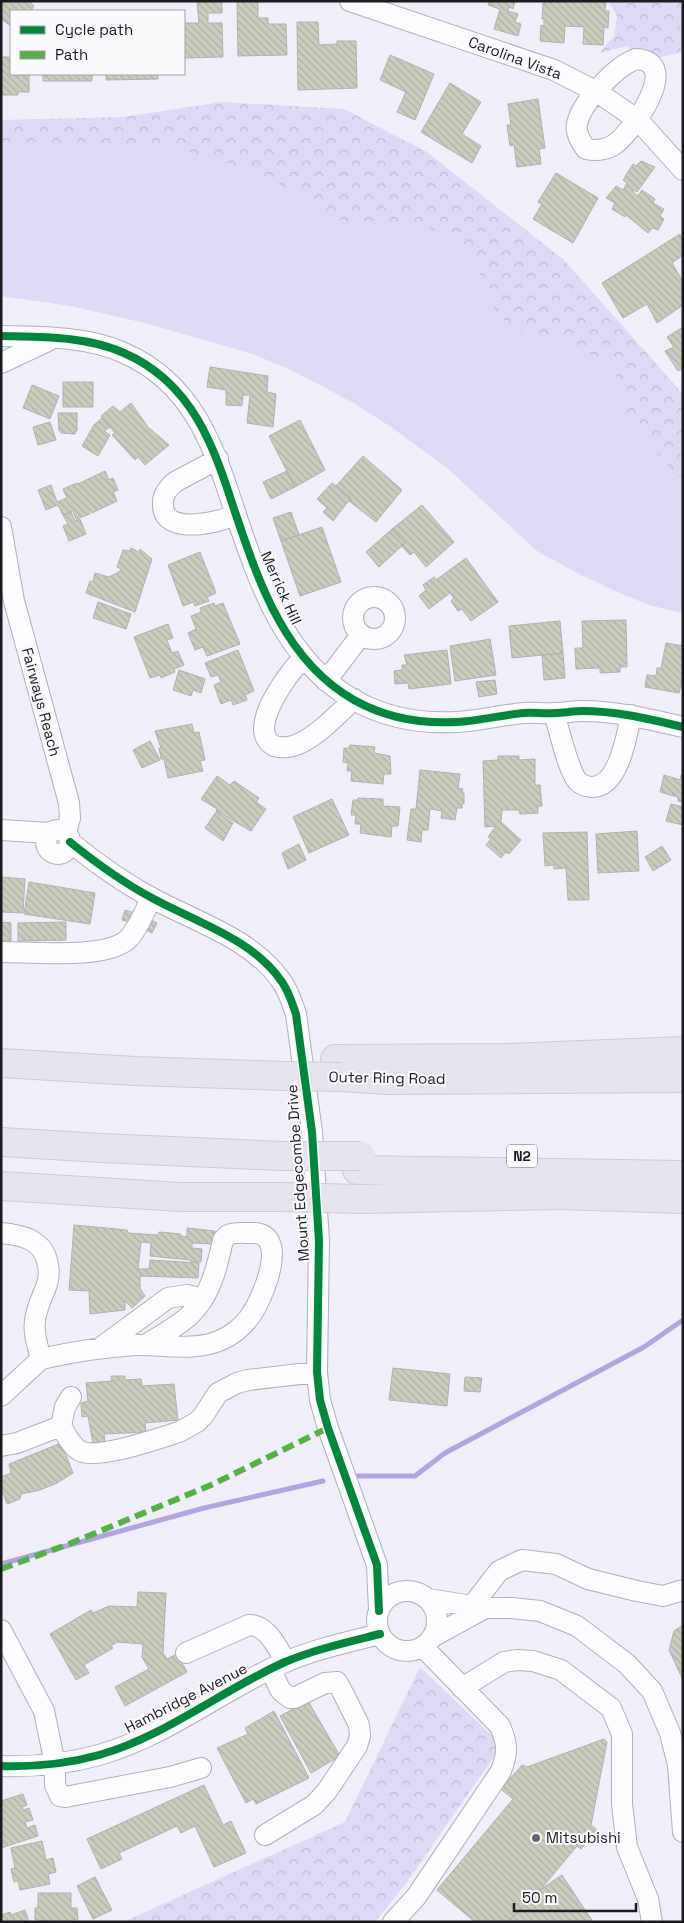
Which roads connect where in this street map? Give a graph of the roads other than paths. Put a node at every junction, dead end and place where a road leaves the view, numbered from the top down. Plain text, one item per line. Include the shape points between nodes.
1 (350, 1) edge
2 (596, 92) junction
3 (638, 120) junction
4 (683, 170) edge
5 (1, 336) edge
6 (54, 338) junction
7 (1, 363) edge
8 (218, 460) junction
9 (236, 514) junction
10 (1, 527) edge
11 (1, 572) edge
12 (14, 601) junction
13 (361, 634) dead end
14 (303, 658) junction
15 (326, 681) junction
16 (354, 700) junction
17 (554, 713) junction
18 (631, 715) junction
19 (683, 727) edge
20 (6, 830) edge
21 (59, 839) junction
22 (151, 898) junction
23 (1, 952) edge
24 (683, 1051) edge
25 (1, 1063) edge
26 (339, 1068) junction
27 (683, 1071) edge
28 (683, 1078) edge
29 (387, 1080) junction
30 (10, 1143) edge
31 (683, 1158) edge
32 (359, 1163) junction
33 (683, 1175) edge
34 (1, 1186) edge
35 (683, 1199) edge
36 (1, 1233) edge
37 (203, 1299) junction
38 (145, 1345) junction
39 (100, 1348) junction
40 (41, 1359) junction
41 (317, 1372) junction
42 (1, 1396) edge
43 (71, 1397) dead end
44 (61, 1426) junction
45 (1, 1446) edge
46 (377, 1566) junction
47 (683, 1590) edge
48 (419, 1595) junction
49 (478, 1607) junction
50 (379, 1610) junction
51 (1, 1630) edge
52 (380, 1634) junction
53 (429, 1642) junction
54 (186, 1653) dead end
55 (278, 1666) junction
56 (462, 1688) junction
57 (55, 1764) junction
58 (1, 1766) edge
59 (201, 1768) dead end
60 (683, 1832) edge
61 (265, 1835) dead end
62 (393, 1922) edge
63 (652, 1922) edge

1 - 2 street, Carolina Vista via 554,70
2 - 3 street, Carolina Vista
2 - 3 street via 581,111 576,125 578,137 586,149 600,150 613,145
2 - 3 street via 626,64 636,59 648,62 653,66 656,82
3 - 4 street, Carolina Vista
5 - 6 street, Merrick Hill
6 - 7 street
6 - 8 street, Merrick Hill via 93,343 125,353 159,374 192,410
8 - 9 street, Merrick Hill
8 - 9 street via 175,482 163,499 164,512 173,522 190,524 207,524
9 - 14 street, Merrick Hill via 264,592 285,633
10 - 12 street, Fairways Reach
11 - 12 street, Fairways Reach
12 - 21 street, Fairways Reach via 69,803
13 - 15 street
14 - 15 street, Merrick Hill
14 - 16 street via 288,674 264,722 263,732 271,744 287,747 305,740
15 - 16 street, Merrick Hill
16 - 17 street, Merrick Hill via 382,713 414,722 458,722 525,713
17 - 18 street, Merrick Hill via 579,711
17 - 18 street via 571,769 577,781 585,787 600,786 613,774 627,738
18 - 19 street, Merrick Hill
20 - 21 street
21 - 22 street, Mount Edgecombe Drive
22 - 23 street via 128,938 118,946 96,952
22 - 41 street, Mount Edgecombe Drive via 251,951 282,982 296,1014 312,1132 320,1241
24 - 26 highway
25 - 26 highway, Outer Ring Road, bridge via 135,1071
26 - 29 highway, Outer Ring Road
27 - 29 highway
28 - 29 highway, Outer Ring Road
30 - 32 highway, N2, bridge via 281,1163
31 - 32 highway, N2
32 - 33 highway
34 - 35 highway, bridge via 180,1197 363,1199 561,1195
36 - 40 street via 35,1242 47,1258 48,1281 35,1318
37 - 38 street via 191,1314
37 - 38 street via 212,1284 226,1237 255,1232 270,1241 271,1267 260,1300 248,1320 233,1333 200,1346
37 - 39 street via 187,1295 168,1298
38 - 39 street
39 - 40 street
40 - 42 street
41 - 44 street via 237,1384 218,1393 203,1416 189,1427 112,1451 89,1454 80,1451
41 - 46 street, Mount Edgecombe Drive via 328,1428
43 - 44 street
44 - 45 street
46 - 48 street
46 - 50 street, Mount Edgecombe Drive
47 - 49 street via 663,1596 646,1593 588,1579 556,1564 522,1560 499,1572
48 - 49 street
48 - 50 street via 403,1591 390,1596
48 - 53 street via 434,1606 437,1615 437,1627
49 - 53 street
49 - 60 street via 540,1611 577,1626 627,1664 652,1691 670,1733 678,1765
50 - 52 street
51 - 57 street via 44,1711
52 - 53 street via 398,1651 411,1652
52 - 55 street, Hambridge Avenue via 314,1651
53 - 56 street
54 - 55 street via 254,1624 268,1636
55 - 57 street, Hambridge Avenue via 139,1740 100,1754
55 - 61 street via 281,1691 290,1698 325,1683 336,1682 359,1725 360,1736 328,1791 314,1804
56 - 62 street via 500,1726 506,1742 506,1756 501,1770 421,1889
56 - 63 street via 504,1662 533,1661 562,1670 612,1708 622,1734 622,1804 627,1847 648,1898
57 - 58 street, Hambridge Avenue
57 - 59 street via 55,1785 64,1797

